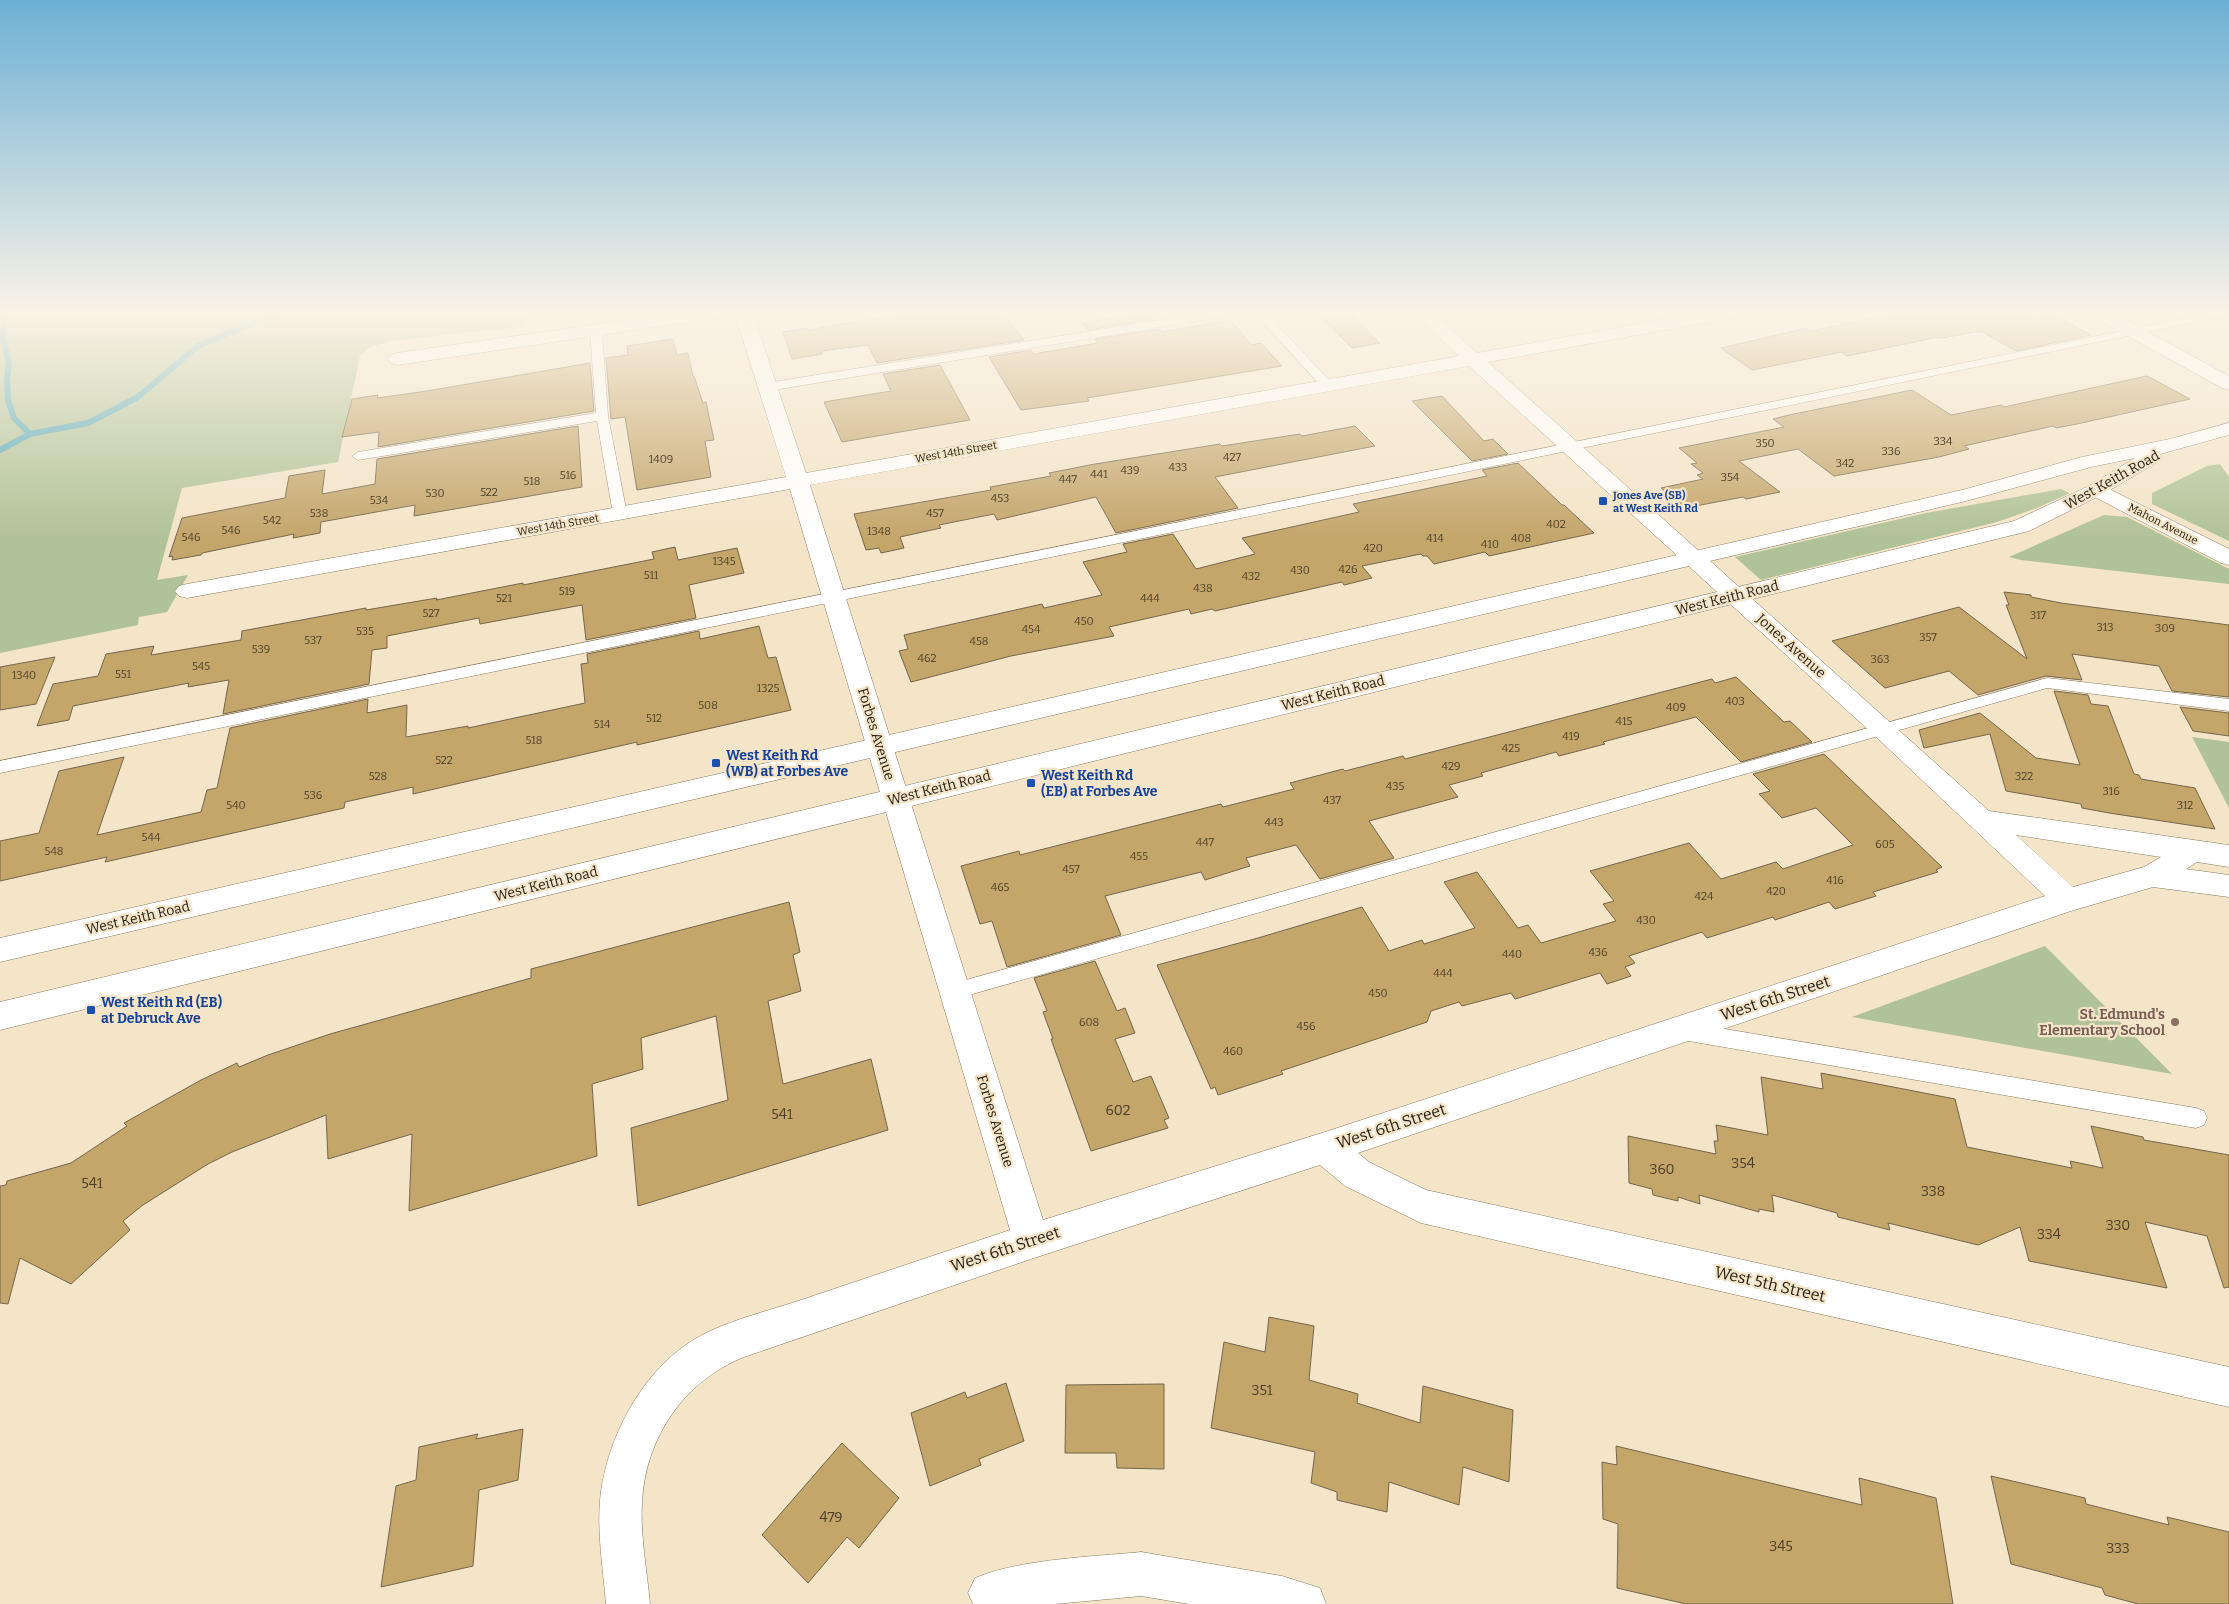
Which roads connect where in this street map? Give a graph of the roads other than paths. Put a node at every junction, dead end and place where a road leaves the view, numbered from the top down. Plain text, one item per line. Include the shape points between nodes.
1 (600, 389) edge
2 (769, 389) edge
3 (1306, 389) edge
4 (1506, 389) edge
5 (1861, 389) edge
6 (602, 416) junction
7 (2229, 429) edge
8 (2173, 445) junction
9 (1570, 448) junction
10 (2132, 453) junction
11 (358, 456) dead end
12 (798, 481) junction
13 (2096, 490) junction
14 (1966, 495) junction
15 (620, 514) junction
16 (1692, 558) junction
17 (2229, 558) edge
18 (187, 591) dead end
19 (834, 596) junction
20 (1734, 596) junction
21 (2229, 705) edge
22 (1883, 729) junction
23 (880, 747) junction
24 (0, 766) edge
25 (895, 799) junction
26 (1982, 820) junction
27 (2194, 850) junction
28 (2229, 856) edge
29 (2153, 876) junction
30 (2229, 886) edge
31 (2068, 900) junction
32 (0, 950) edge
33 (955, 992) junction
34 (0, 1016) edge
35 (1678, 1030) junction
36 (2196, 1118) dead end
37 (1325, 1148) junction
38 (1030, 1241) junction
39 (2229, 1387) edge
40 (990, 1594) dead end
41 (628, 1604) edge
42 (1304, 1604) edge

1 - 6 lane
2 - 12 street, Forbes Avenue
3 - 12 street, West 14th Street
4 - 9 street, Jones Avenue
5 - 9 lane
6 - 11 lane
6 - 15 lane
7 - 8 street
8 - 10 street, West Keith Road
8 - 13 street, West Keith Road
9 - 16 street, Jones Avenue
9 - 19 lane
10 - 13 street via 2088,477 2089,484
10 - 14 street, West Keith Road via 2060,468
12 - 15 street, West 14th Street
12 - 19 street, Forbes Avenue
13 - 14 street, Mahon Avenue via 2059,484 1993,495
13 - 17 street, Mahon Avenue
13 - 20 street, West Keith Road via 2021,526
14 - 16 street, West Keith Road
15 - 18 street, West 14th Street
16 - 20 street, Jones Avenue
16 - 23 street, West Keith Road
19 - 23 street, Forbes Avenue
19 - 24 lane
20 - 22 street, Jones Avenue
20 - 25 street, West Keith Road
21 - 22 lane via 2047,683
22 - 26 street, Jones Avenue
22 - 33 lane
23 - 25 street, Forbes Avenue
23 - 32 street, West Keith Road
25 - 33 street, Forbes Avenue
25 - 34 street, West Keith Road
26 - 27 street
26 - 31 street, Jones Avenue
27 - 28 street
27 - 29 street, West 6th Street
29 - 30 street, West 6th Street
29 - 31 street, West 6th Street
31 - 35 street, West 6th Street
33 - 38 street, Forbes Avenue
35 - 36 lane
35 - 37 street, West 6th Street
37 - 38 street, West 6th Street
37 - 39 street, West 5th Street via 1357,1174 1422,1206
38 - 41 street, West 6th Street via 744,1338 693,1362 651,1410 637,1436 622,1491
40 - 42 street via 1062,1581 1141,1574

